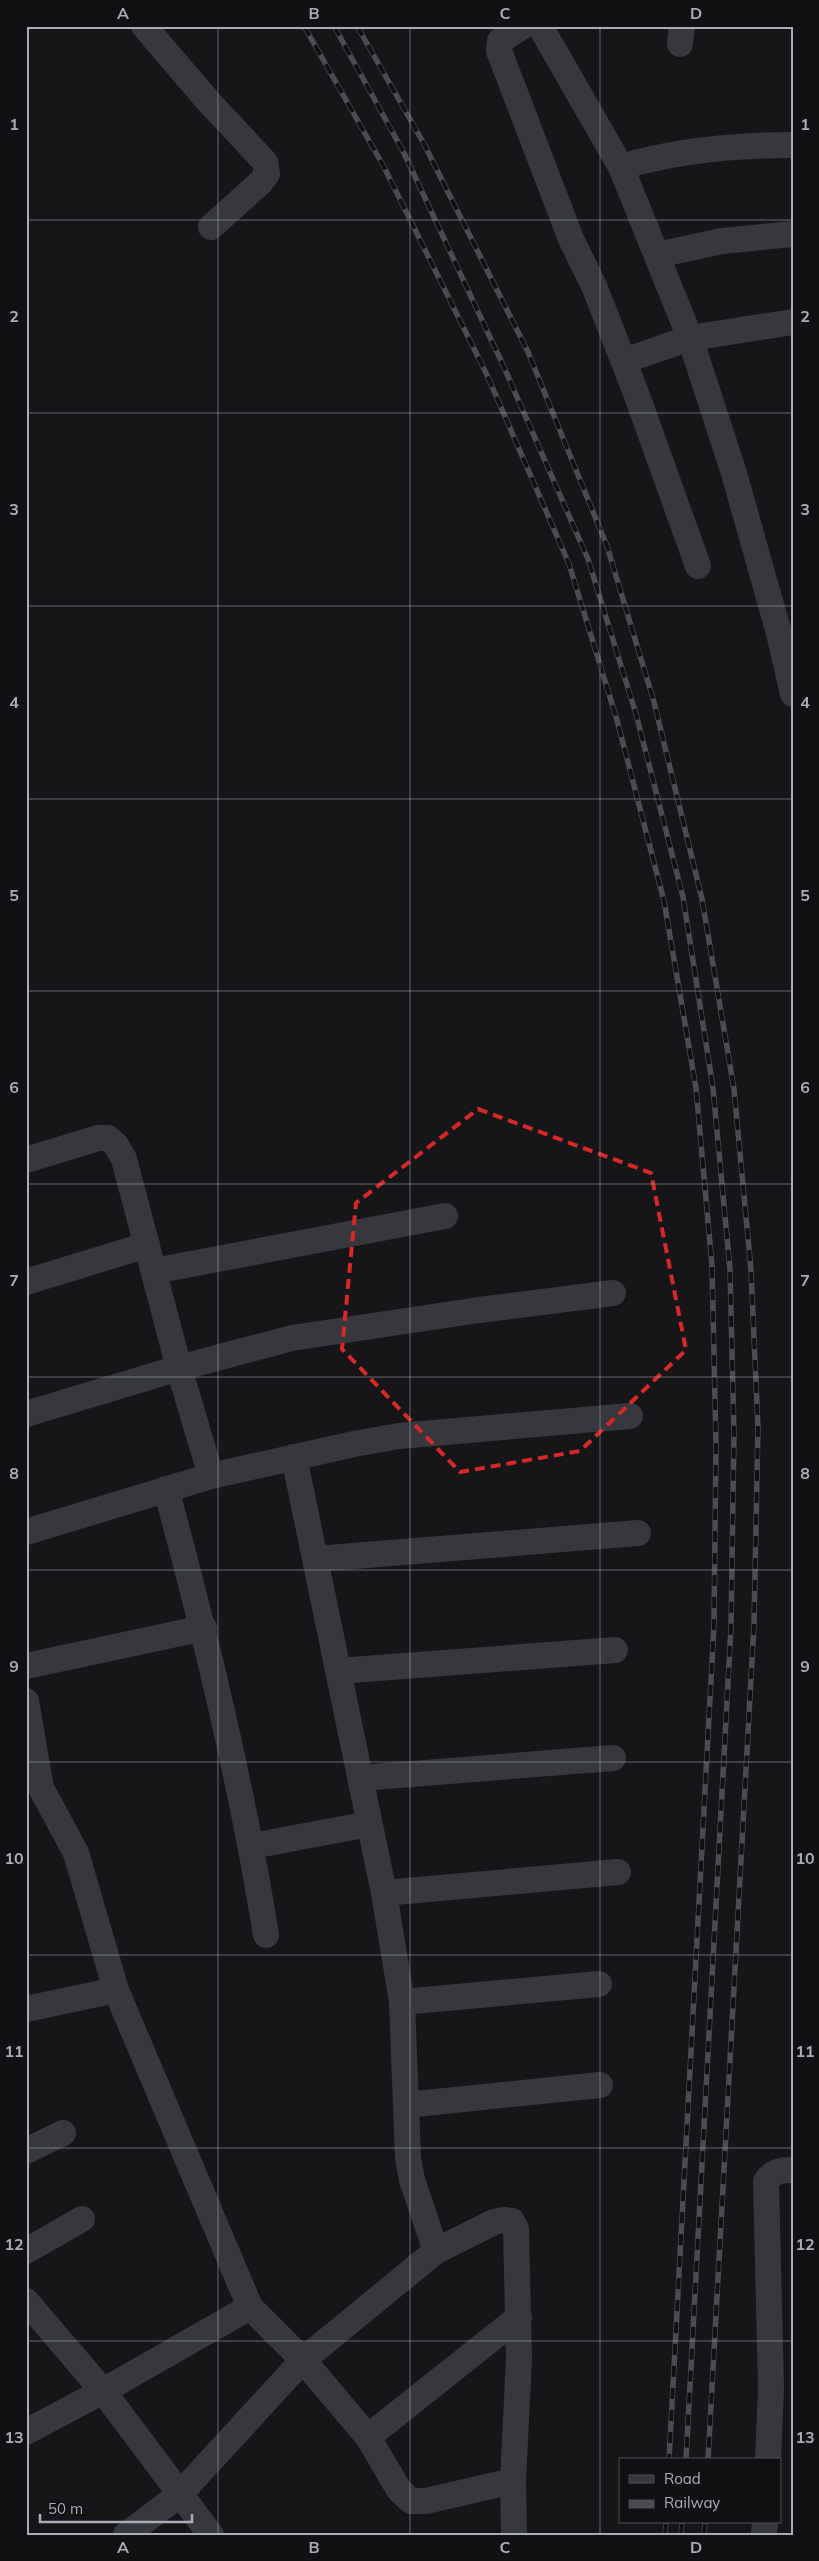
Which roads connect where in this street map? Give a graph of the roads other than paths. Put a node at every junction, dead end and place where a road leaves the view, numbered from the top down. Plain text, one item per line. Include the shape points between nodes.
1 (144, 26) edge
2 (523, 26) edge
3 (540, 26) edge
4 (793, 145) edge
5 (620, 167) junction
6 (211, 227) dead end
7 (793, 234) edge
8 (657, 255) junction
9 (793, 322) edge
10 (690, 338) junction
11 (624, 361) junction
12 (698, 566) dead end
13 (786, 631) edge
14 (793, 694) edge
15 (26, 1160) edge
16 (445, 1216) dead end
17 (146, 1245) junction
18 (154, 1271) junction
19 (26, 1282) edge
20 (613, 1293) dead end
21 (179, 1368) junction
22 (26, 1414) edge
23 (630, 1416) dead end
24 (294, 1457) junction
25 (211, 1476) junction
26 (166, 1489) junction
27 (26, 1532) edge
28 (638, 1533) dead end
29 (316, 1559) junction
30 (204, 1628) junction
31 (615, 1650) dead end
32 (26, 1666) edge
33 (338, 1671) junction
34 (26, 1701) edge
35 (613, 1758) dead end
36 (361, 1778) junction
37 (369, 1824) junction
38 (252, 1846) junction
39 (618, 1872) dead end
40 (384, 1893) junction
41 (266, 1935) dead end
42 (599, 1984) dead end
43 (116, 1990) junction
44 (402, 2002) junction
45 (26, 2010) edge
46 (600, 2085) dead end
47 (406, 2105) junction
48 (63, 2133) dead end
49 (26, 2151) edge
50 (793, 2170) edge
51 (82, 2219) dead end
52 (436, 2251) junction
53 (26, 2252) edge
54 (26, 2300) edge
55 (250, 2307) junction
56 (519, 2317) junction
57 (303, 2360) junction
58 (782, 2389) edge
59 (103, 2391) junction
60 (26, 2432) edge
61 (368, 2436) junction
62 (768, 2458) edge
63 (513, 2481) junction
64 (179, 2495) junction
65 (126, 2535) edge
66 (211, 2535) edge
67 (514, 2535) edge

1 - 6 street via 266,162 267,174 261,182
2 - 11 street via 500,41 499,51 571,239
3 - 5 street
4 - 5 street via 692,150
5 - 8 street
7 - 8 street via 722,241
8 - 10 street
9 - 10 street
10 - 11 street
10 - 13 street
11 - 12 street
13 - 14 street
15 - 17 street via 98,1138 108,1138 124,1159
16 - 18 street
17 - 18 street
17 - 19 street
18 - 21 street
20 - 21 street via 292,1338
21 - 22 street
21 - 25 street
23 - 24 street via 399,1436
24 - 25 street
24 - 29 street
25 - 26 street
26 - 27 street
26 - 30 street
28 - 29 street
29 - 33 street
30 - 32 street
30 - 38 street
31 - 33 street
33 - 36 street
34 - 43 street via 41,1788 76,1853
35 - 36 street
36 - 37 street
37 - 38 street
37 - 40 street
38 - 41 street
39 - 40 street
40 - 44 street
42 - 44 street
43 - 45 street
43 - 55 street
44 - 47 street
46 - 47 street
47 - 52 street via 412,2180
48 - 49 street
50 - 58 street via 770,2174 766,2181
51 - 53 street
52 - 56 street via 494,2222 512,2221 516,2229
52 - 57 street
54 - 59 street
55 - 57 street
55 - 59 street
56 - 61 street
56 - 63 street
57 - 61 street
57 - 64 street
58 - 62 street
59 - 60 street
59 - 64 street
61 - 63 street via 399,2490 411,2501 426,2501
63 - 67 street
64 - 65 street
64 - 66 street

